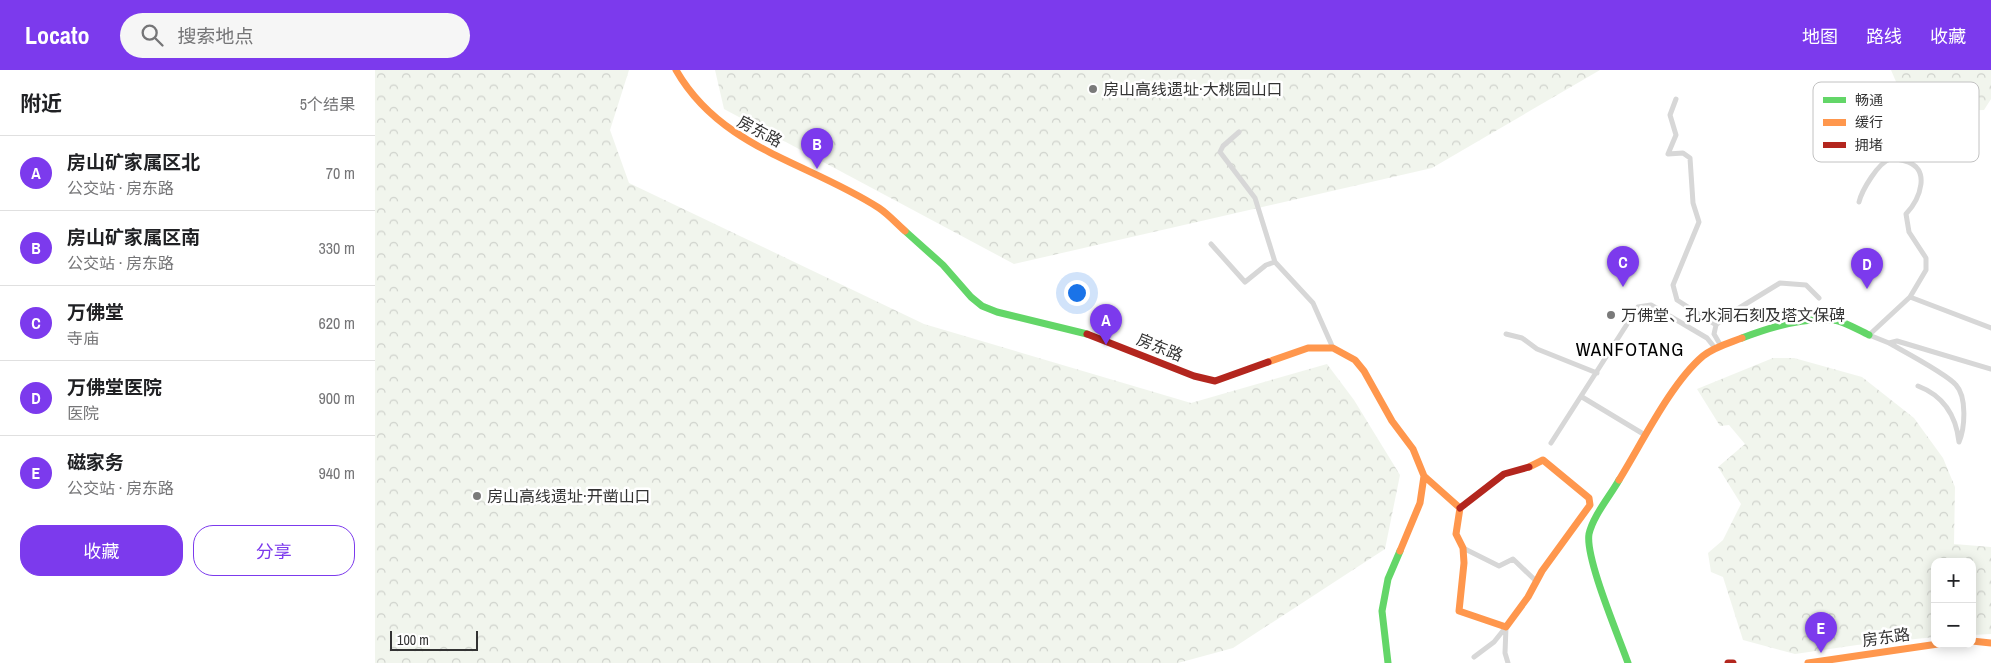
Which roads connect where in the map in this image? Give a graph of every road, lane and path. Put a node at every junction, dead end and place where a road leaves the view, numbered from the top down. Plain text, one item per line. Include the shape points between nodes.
1 (676, 70) edge
2 (1676, 99) dead end
3 (1239, 132) dead end
4 (1885, 162) edge
5 (1911, 162) edge
6 (1859, 202) dead end
7 (1211, 244) dead end
8 (1275, 262) junction
9 (1910, 296) junction
10 (1819, 298) dead end
11 (1716, 325) junction
12 (1991, 328) edge
13 (1507, 334) dead end
14 (1869, 335) junction
15 (1889, 343) junction
16 (1718, 347) junction
17 (1333, 348) junction
18 (1991, 369) edge
19 (1597, 373) junction
20 (1918, 386) dead end
21 (1582, 397) junction
22 (1645, 435) junction
23 (1551, 443) dead end
24 (1424, 476) junction
25 (1460, 508) junction
26 (1463, 548) junction
27 (1537, 581) junction
28 (1506, 627) junction
29 (1976, 641) edge
30 (1991, 642) edge
31 (1931, 645) edge
32 (1474, 657) dead end
33 (1387, 663) edge
34 (1508, 663) edge
35 (1629, 663) edge
36 (1728, 663) edge
37 (1733, 663) edge
38 (1808, 663) edge

1 - 17 main road, 房东路 via 701,107 728,130 880,209 982,306 1088,334 1194,376 1215,381 1308,348
2 - 11 street via 1670,115 1677,135 1668,154 1683,153 1690,158 1693,203 1699,222 1673,285 1677,300
3 - 8 street via 1220,152 1255,198
4 - 6 street via 1865,185
5 - 9 street via 1921,173 1922,185 1906,214 1909,232 1925,258 1926,270
7 - 8 street via 1245,282
8 - 17 street via 1313,303
9 - 12 street
9 - 14 street
10 - 11 street via 1806,285 1780,283
11 - 16 street via 1714,334
13 - 19 street
14 - 15 street
14 - 16 main road via 1834,320 1817,321 1778,325
15 - 18 street via 1897,340
15 - 20 street via 1956,385 1963,405 1959,442 1957,426 1940,398
16 - 19 street via 1651,305 1643,305 1634,312
16 - 22 main road via 1683,376
17 - 24 main road, 房东路 via 1355,360 1364,371 1392,422 1413,450
19 - 21 street
21 - 22 street
21 - 23 street
22 - 35 main road via 1589,535 1590,556
24 - 25 main road
24 - 33 main road via 1419,503 1385,594 1382,610
25 - 26 main road via 1456,534
25 - 27 main road via 1505,474 1543,460 1589,498 1591,505
26 - 27 street via 1499,566 1513,559
26 - 28 main road via 1459,611
27 - 28 main road
28 - 32 street via 1495,642
28 - 34 street
29 - 30 main road
31 - 38 main road, 房东路
36 - 37 main road

